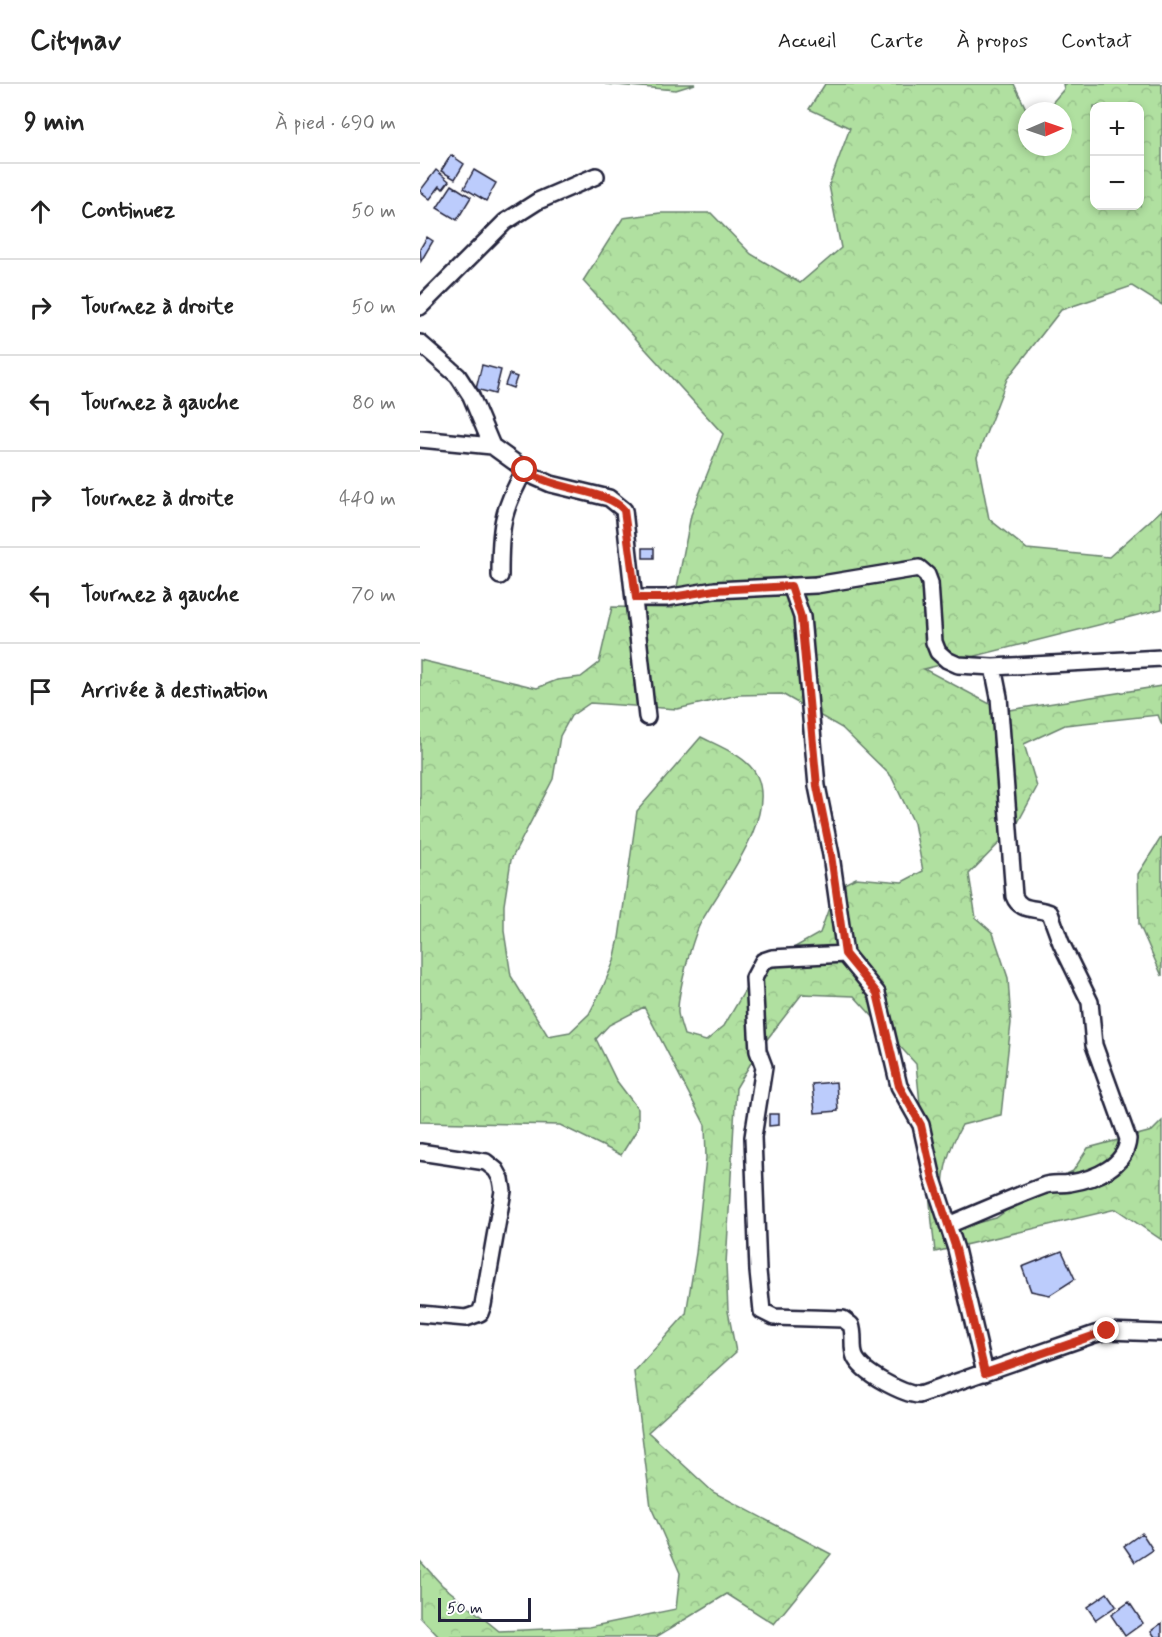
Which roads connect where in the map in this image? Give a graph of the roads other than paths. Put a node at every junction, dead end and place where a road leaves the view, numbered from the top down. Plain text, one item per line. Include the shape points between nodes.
1 (596, 176) dead end
2 (420, 307) edge
3 (420, 343) edge
4 (420, 439) edge
5 (492, 446) junction
6 (525, 470) junction
7 (500, 576) dead end
8 (791, 586) junction
9 (636, 598) junction
10 (1162, 658) edge
11 (993, 667) junction
12 (647, 717) dead end
13 (845, 954) junction
14 (420, 1152) edge
15 (948, 1225) junction
16 (420, 1314) edge
17 (1162, 1332) edge
18 (985, 1373) junction

1 - 2 street via 538,201 505,222
3 - 5 street via 458,376
4 - 5 street
5 - 6 street
6 - 7 street via 502,519
6 - 9 street via 551,484 619,504 624,510
8 - 9 street
8 - 11 street via 919,568 930,583 938,652 958,665
8 - 13 street via 801,617 817,786
9 - 12 street
10 - 11 street
11 - 15 street via 999,697 1014,896 1022,907 1050,913 1090,1002 1097,1058 1128,1139 1127,1149 1117,1164 1108,1169 1074,1183 1046,1184
13 - 15 street via 877,993 899,1086 921,1125
13 - 18 street via 771,958 763,961 754,978 758,1051 764,1067 753,1137 762,1311 774,1317 843,1319 851,1324 855,1357 864,1368 910,1394 928,1394
14 - 16 street via 486,1162 496,1170 503,1191 480,1313 466,1318
15 - 18 street
17 - 18 street via 1107,1331

